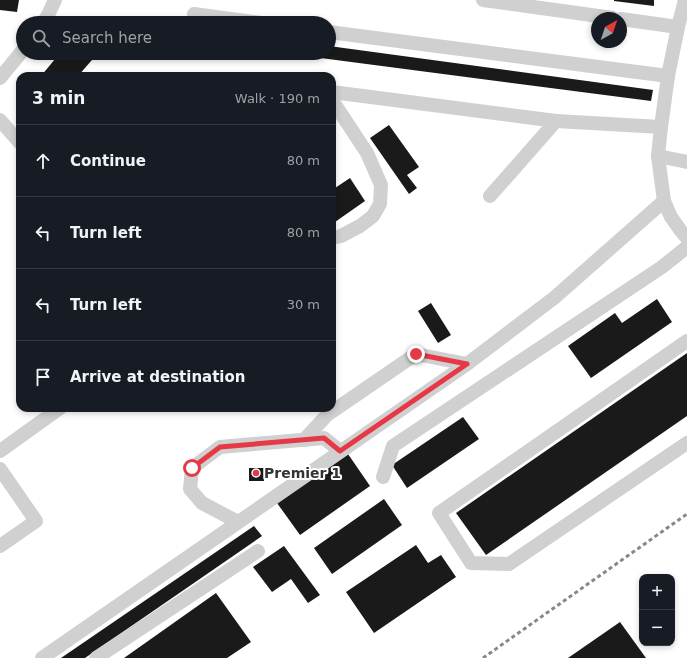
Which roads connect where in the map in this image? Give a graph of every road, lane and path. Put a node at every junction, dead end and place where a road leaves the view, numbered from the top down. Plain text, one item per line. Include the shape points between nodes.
1 (54, 0) edge
2 (483, 0) edge
3 (684, 0) edge
4 (194, 14) dead end
5 (591, 15) edge
6 (47, 16) edge
7 (209, 16) edge
8 (627, 20) edge
9 (678, 27) junction
10 (336, 33) edge
11 (16, 59) edge
12 (668, 76) junction
13 (0, 78) edge
14 (336, 93) edge
15 (336, 106) edge
16 (0, 120) edge
17 (556, 121) junction
18 (661, 127) junction
19 (16, 138) edge
20 (658, 156) junction
21 (687, 162) edge
22 (490, 196) dead end
23 (664, 201) junction
24 (336, 237) edge
25 (687, 238) edge
26 (687, 247) edge
27 (687, 342) edge
28 (467, 364) junction
29 (336, 408) edge
30 (54, 412) edge
31 (330, 412) edge
32 (304, 440) junction
33 (687, 443) edge
34 (0, 451) edge
35 (340, 451) junction
36 (0, 469) edge
37 (383, 477) dead end
38 (238, 522) junction
39 (0, 546) edge
40 (258, 551) dead end
41 (42, 658) edge
42 (96, 658) edge

1 - 6 street
2 - 5 street
3 - 9 street
4 - 7 street
8 - 9 street
9 - 12 street
10 - 12 street
11 - 13 street
12 - 18 street
14 - 17 street
15 - 24 street via 367,153 381,185 380,204 373,216 360,226
16 - 19 street
17 - 18 street
17 - 22 street
18 - 20 street
20 - 21 street
20 - 23 street
23 - 25 street via 671,217
23 - 28 street via 554,298
26 - 37 street via 662,267 393,446
27 - 33 street via 438,513 471,563 508,564
28 - 29 street via 416,354
28 - 35 street
30 - 34 street
31 - 32 street
32 - 35 street via 324,438
32 - 38 street via 220,447 192,468 190,489 194,494 202,503
35 - 38 street
36 - 39 street via 36,521
38 - 41 street
40 - 42 street

